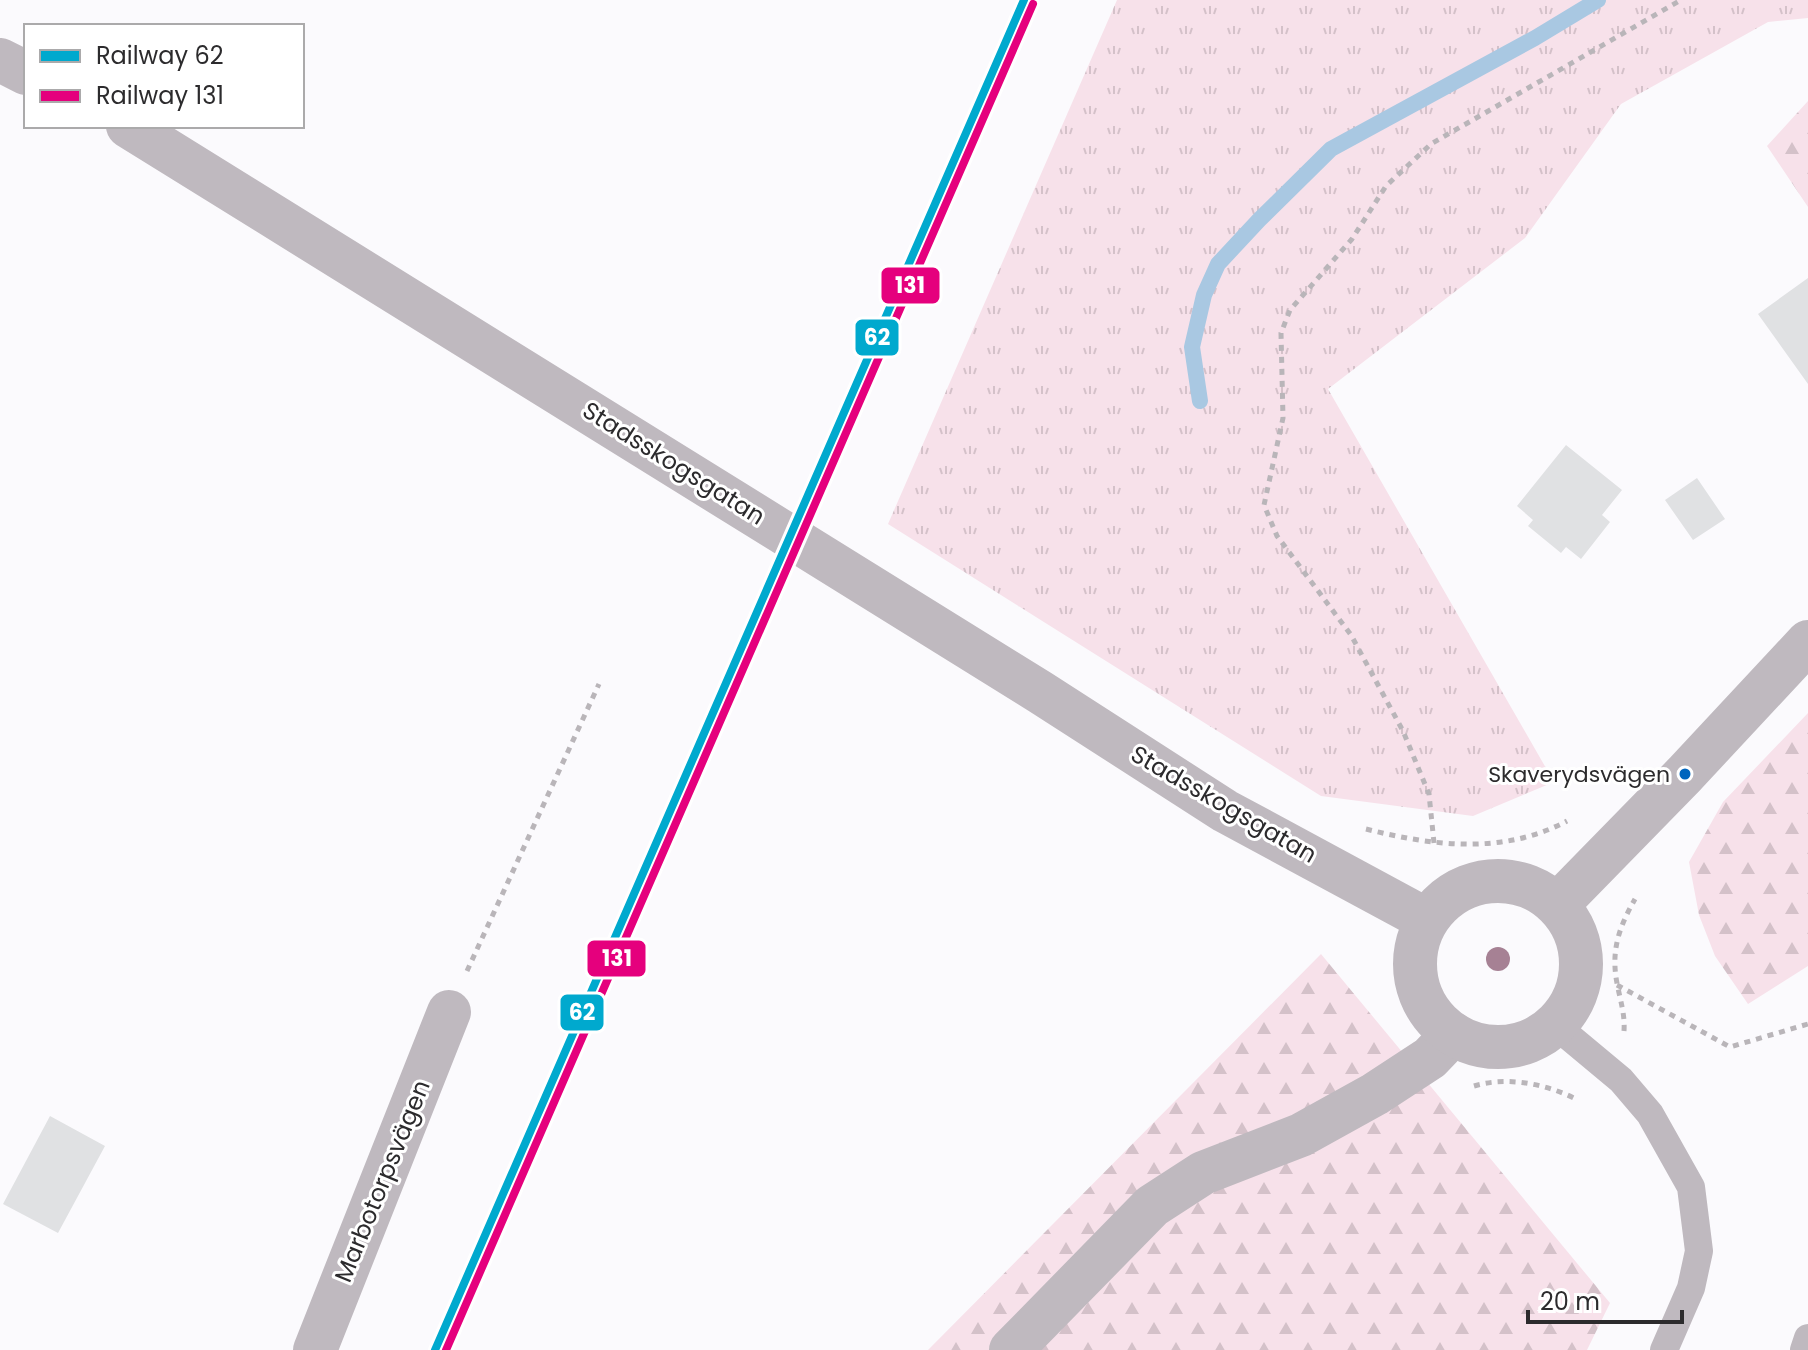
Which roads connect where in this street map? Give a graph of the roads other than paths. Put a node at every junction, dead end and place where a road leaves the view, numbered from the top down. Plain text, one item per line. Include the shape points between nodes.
1 (0, 60) edge
2 (24, 72) edge
3 (131, 128) edge
4 (1808, 642) edge
5 (1557, 905) junction
6 (1427, 920) junction
7 (449, 1012) road end
8 (1555, 1025) junction
9 (1453, 1034) junction
10 (1808, 1338) edge
11 (315, 1350) edge
12 (1011, 1350) edge
13 (1664, 1350) edge
14 (1804, 1350) edge

1 - 2 street
3 - 6 street, Stadsskogsgatan via 1225,811
4 - 5 street
5 - 6 street via 1537,890 1488,881 1444,901
5 - 8 street via 1579,943 1581,965 1578,987
6 - 9 street via 1415,960 1417,982 1436,1020
7 - 11 street, Marbotorpsvägen
8 - 9 street via 1527,1041 1494,1047
8 - 13 lane via 1621,1080 1650,1114 1691,1187 1699,1251 1691,1288
9 - 12 street via 1430,1058 1375,1094 1301,1135 1203,1173 1152,1206
10 - 14 lane

